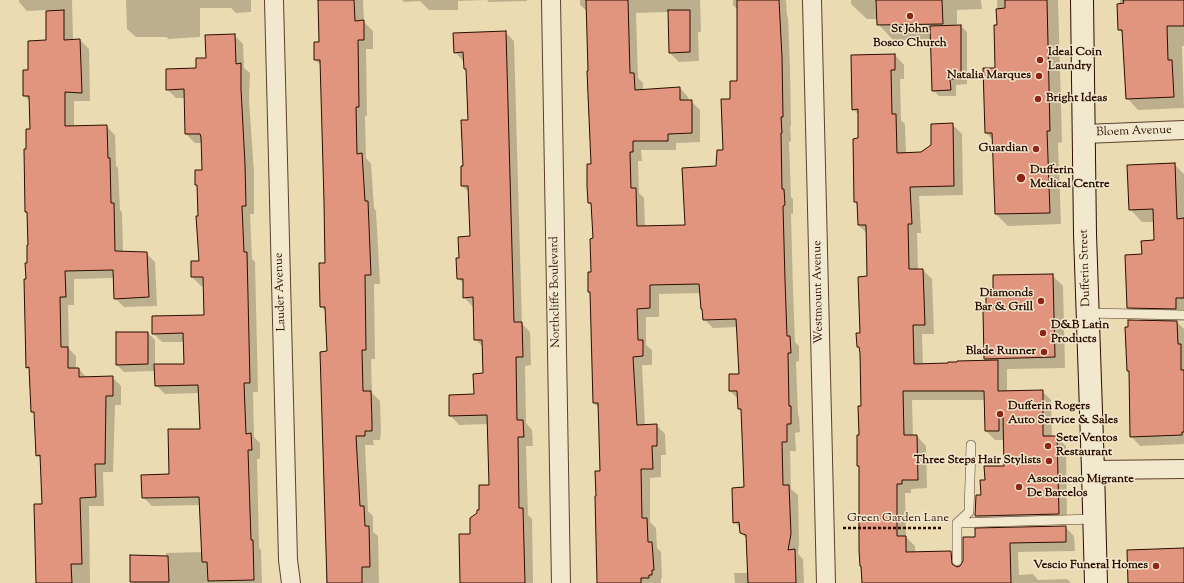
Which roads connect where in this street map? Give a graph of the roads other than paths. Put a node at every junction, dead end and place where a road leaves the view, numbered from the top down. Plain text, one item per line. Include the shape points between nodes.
1 (274, 0) edge
2 (551, 0) edge
3 (812, 0) edge
4 (1082, 0) edge
5 (1184, 130) edge
6 (1084, 134) junction
7 (1088, 313) junction
8 (1184, 315) edge
9 (971, 445) dead end
10 (1184, 469) edge
11 (1094, 470) junction
12 (1094, 519) junction
13 (957, 526) junction
14 (957, 561) dead end
15 (291, 583) edge
16 (561, 583) edge
17 (826, 583) edge
18 (1096, 583) edge

1 - 15 street, Lauder Avenue via 288,564
2 - 16 street, Northcliffe Boulevard
3 - 17 street, Westmount Avenue
4 - 6 main road, Dufferin Street
5 - 6 street, Bloem Avenue
6 - 7 main road, Dufferin Street
7 - 8 lane
7 - 11 main road, Dufferin Street
9 - 13 lane via 969,512
10 - 11 street
11 - 12 main road, Dufferin Street
12 - 13 lane
12 - 18 main road, Dufferin Street
13 - 14 lane

